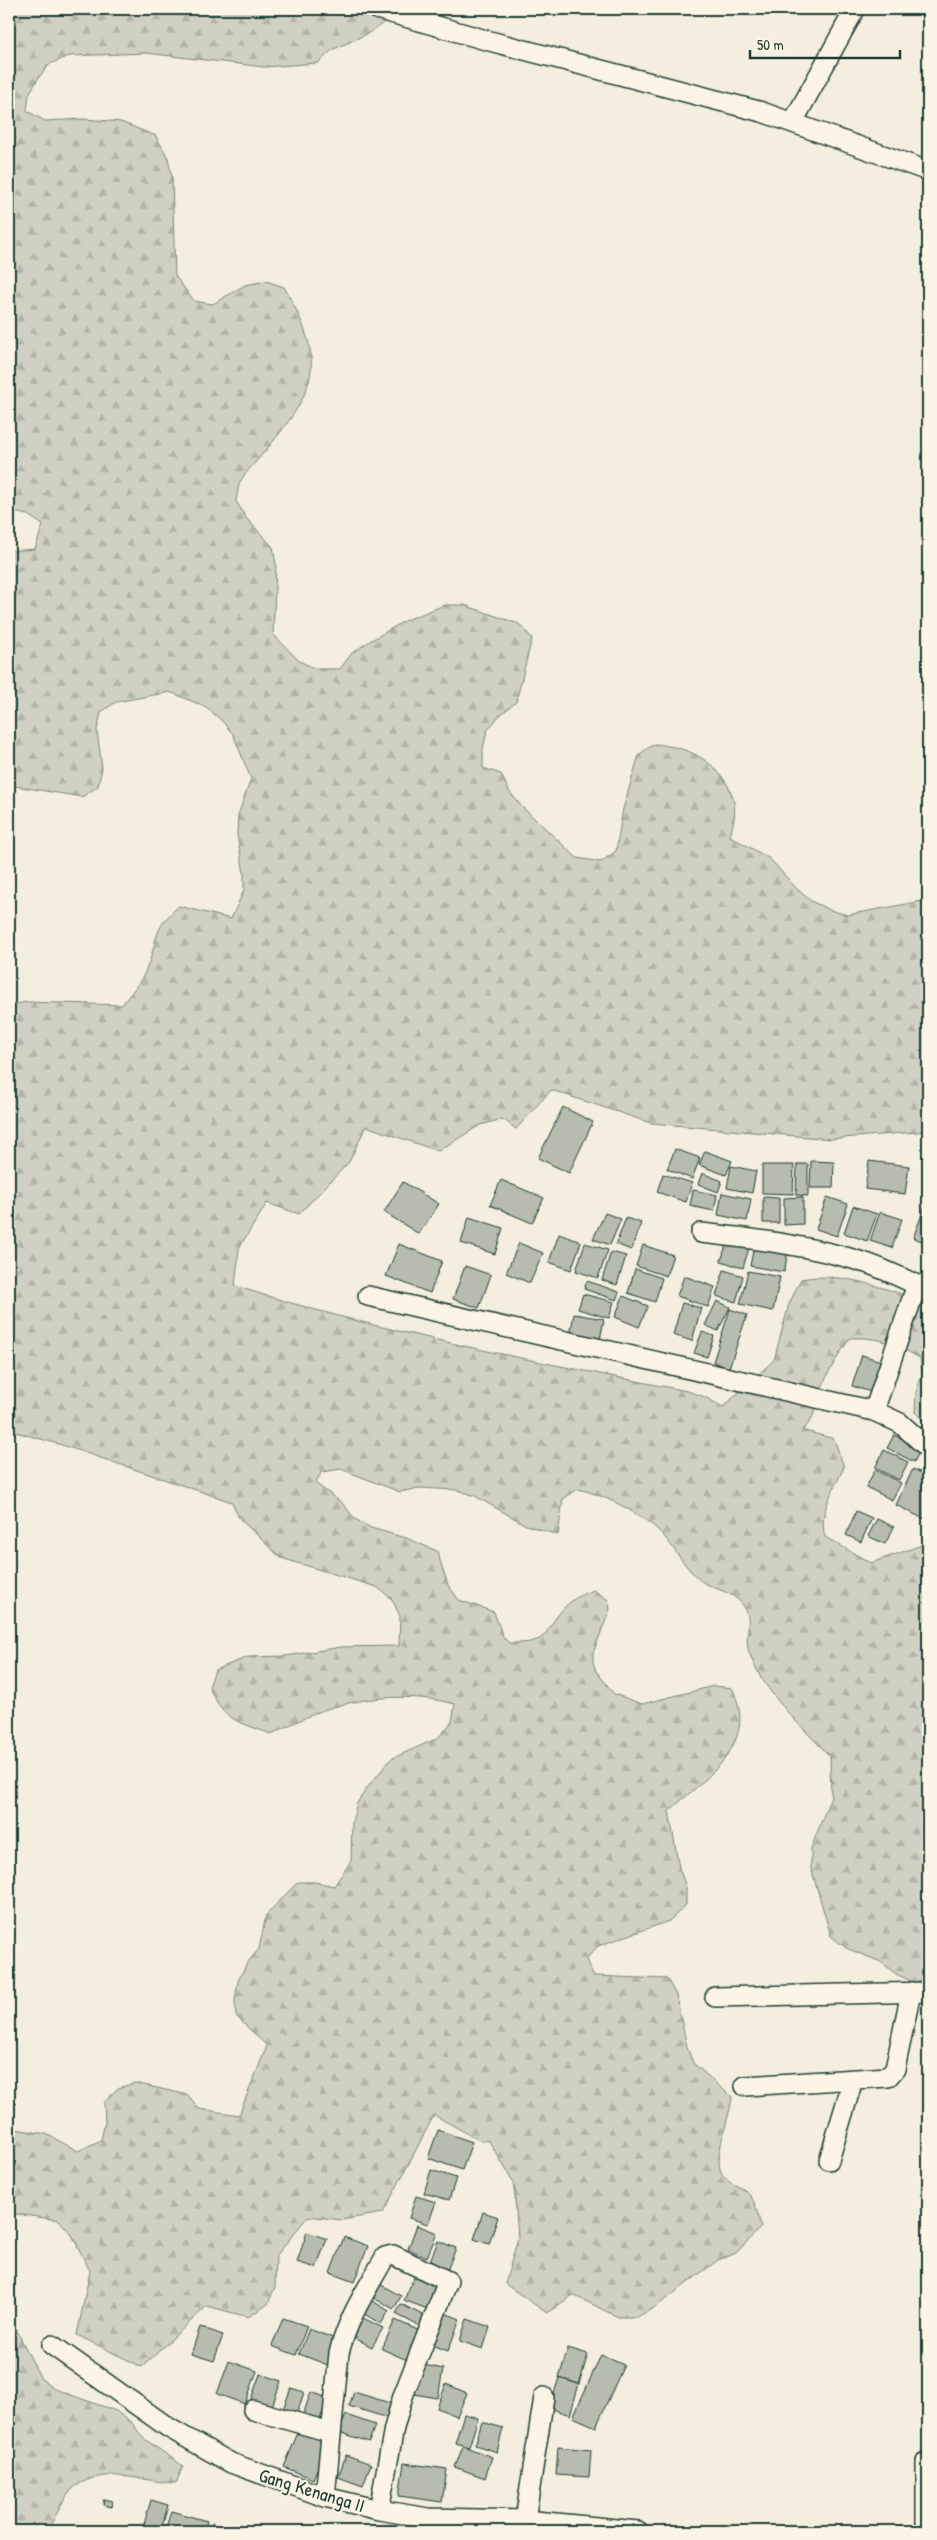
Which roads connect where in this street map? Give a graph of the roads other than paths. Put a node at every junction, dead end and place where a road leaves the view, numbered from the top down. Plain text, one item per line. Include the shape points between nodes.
1 (377, 9) edge
2 (854, 9) edge
3 (792, 122) junction
4 (928, 171) edge
5 (701, 1233) dead end
6 (924, 1284) edge
7 (368, 1296) dead end
8 (874, 1411) junction
9 (928, 1448) edge
10 (920, 1992) edge
11 (715, 1997) dead end
12 (853, 2080) junction
13 (745, 2086) dead end
14 (830, 2160) dead end
15 (52, 2345) dead end
16 (544, 2397) dead end
17 (253, 2410) dead end
18 (330, 2432) junction
19 (926, 2462) dead end
20 (325, 2497) junction
21 (379, 2510) junction
22 (525, 2520) junction
23 (428, 2525) edge
24 (638, 2531) edge
25 (926, 2531) edge

1 - 3 street
2 - 3 street
3 - 4 street
5 - 6 street via 822,1251
6 - 8 street via 914,1293
7 - 8 street
8 - 9 street via 900,1423
10 - 11 street
10 - 12 street via 892,2074 884,2079
12 - 13 street
12 - 14 street
15 - 20 street, Gang Kenanga II via 169,2428 231,2463
16 - 22 street
17 - 18 street
18 - 20 street
18 - 21 street via 339,2353 346,2327 385,2257 393,2255 447,2279 403,2396
19 - 25 street
20 - 21 street, Gang Kenanga II
21 - 23 street, Gang Kenanga II
22 - 23 street, Gang Kenanga II
22 - 24 street, Gang Kenanga II

